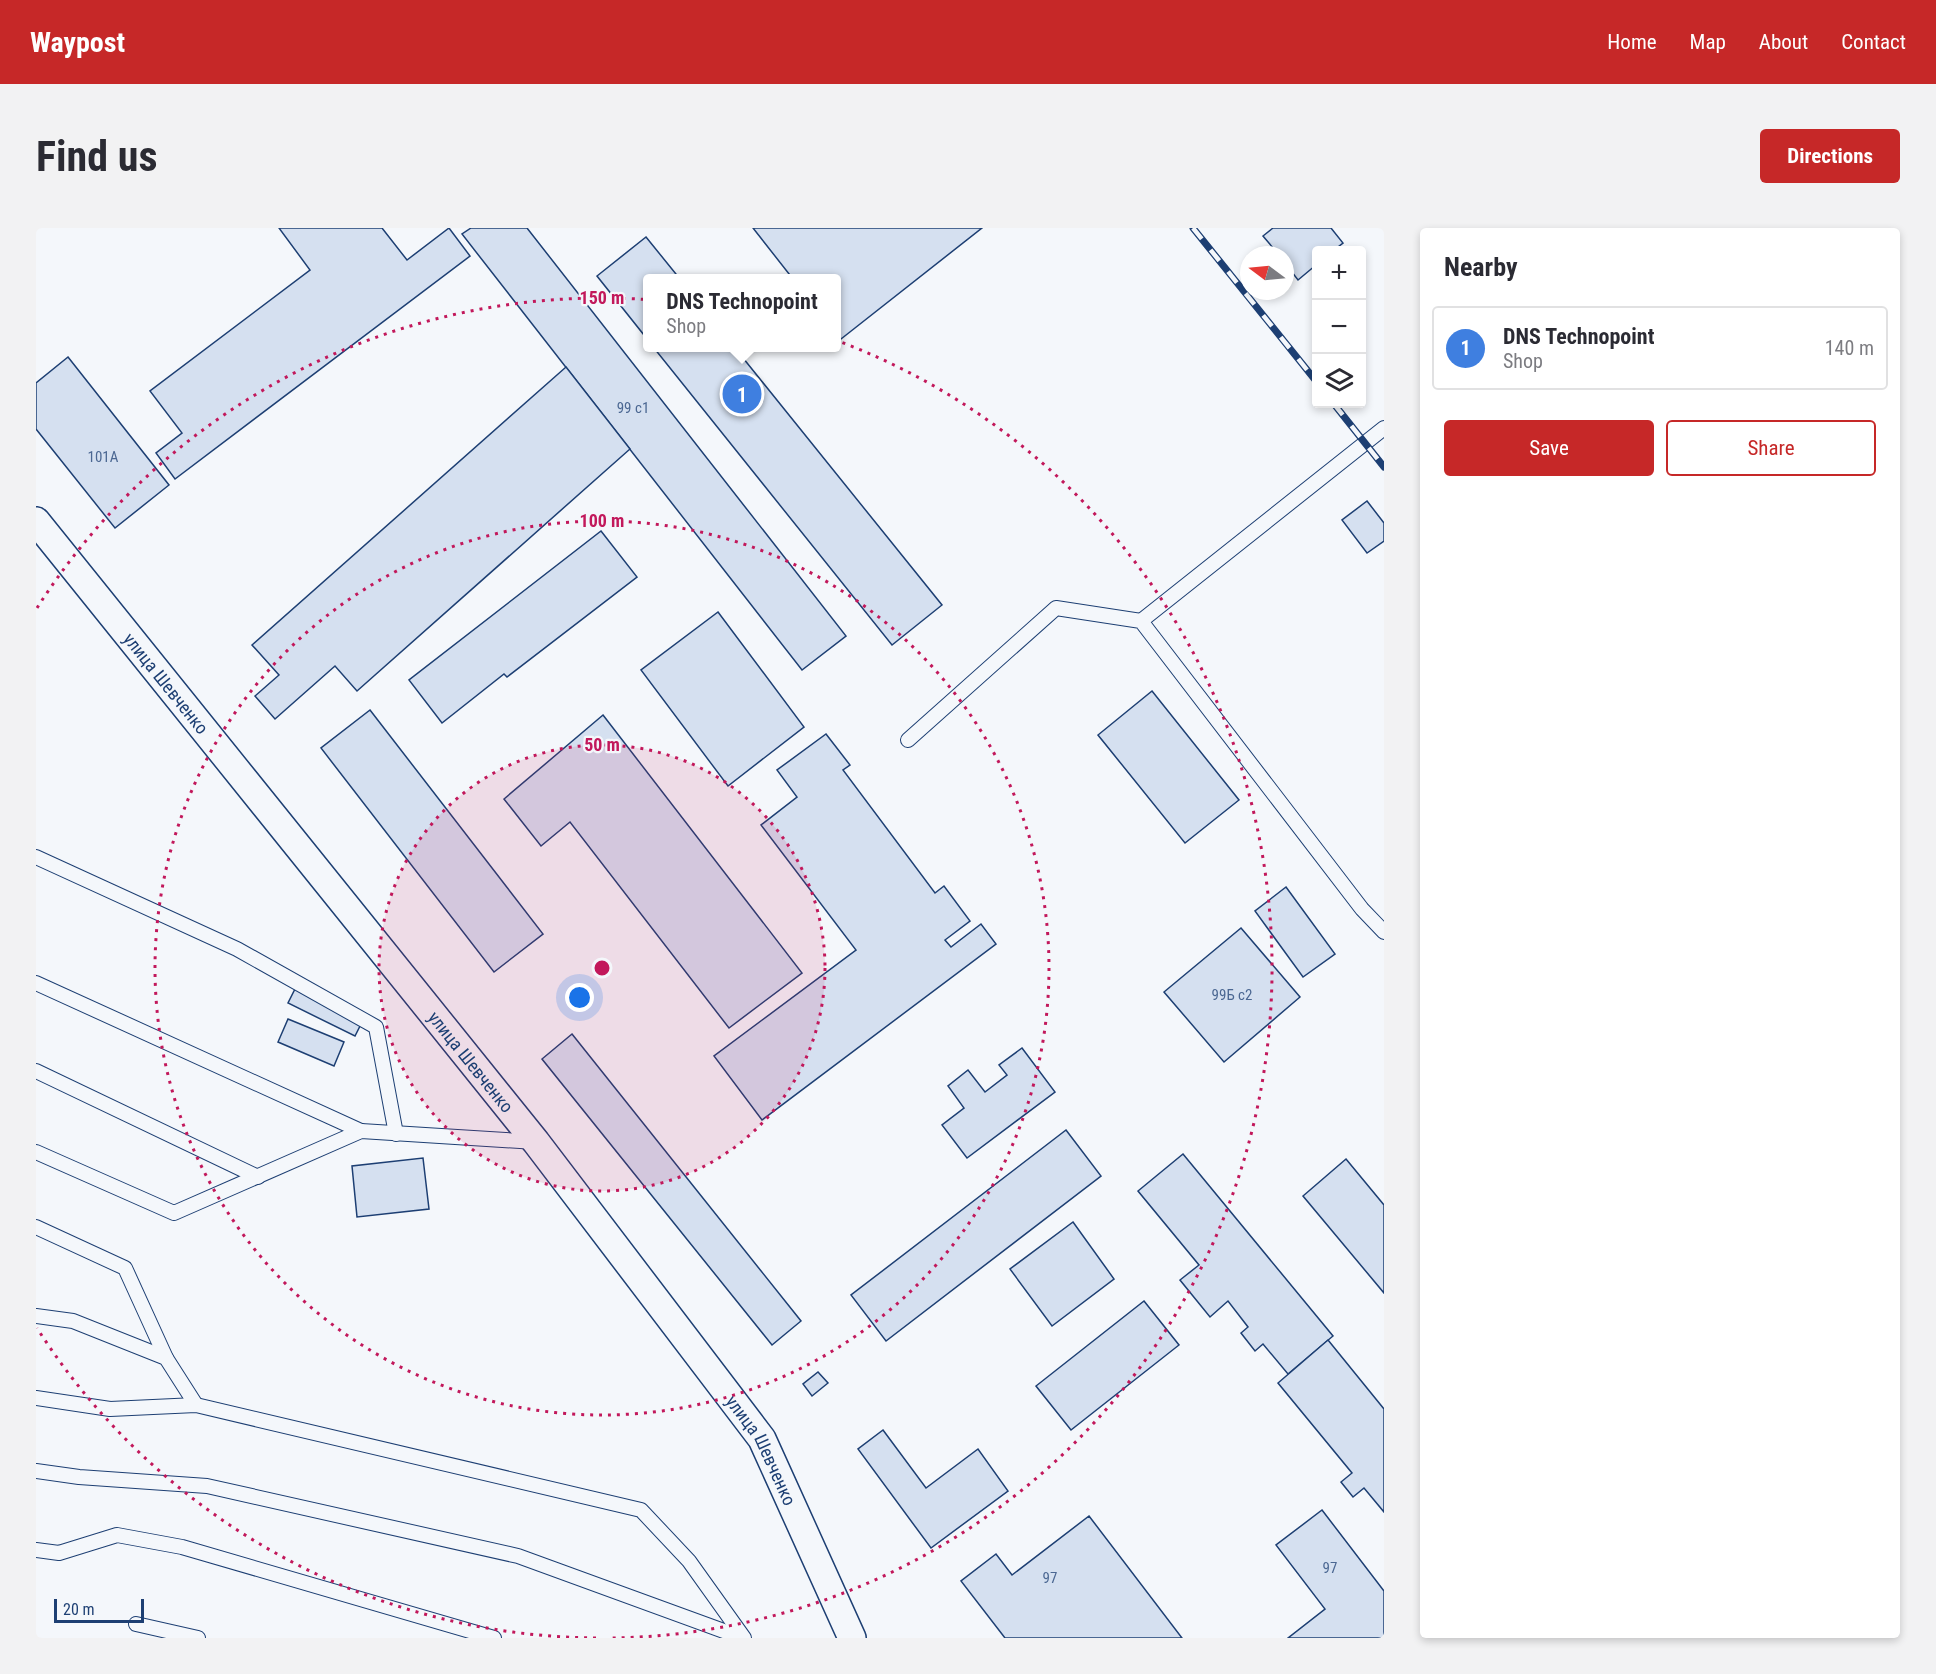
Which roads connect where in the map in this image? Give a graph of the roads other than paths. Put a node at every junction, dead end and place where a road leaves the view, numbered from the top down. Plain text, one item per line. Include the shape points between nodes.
1 (1384, 428) edge
2 (36, 521) edge
3 (1141, 621) junction
4 (908, 740) dead end
5 (36, 857) edge
6 (1384, 932) edge
7 (36, 983) edge
8 (36, 1071) edge
9 (361, 1131) junction
10 (396, 1134) junction
11 (536, 1142) junction
12 (36, 1152) edge
13 (258, 1177) junction
14 (36, 1227) edge
15 (36, 1316) edge
16 (166, 1358) junction
17 (36, 1398) edge
18 (196, 1405) junction
19 (36, 1472) edge
20 (36, 1550) edge
21 (136, 1624) dead end
22 (198, 1638) edge
23 (494, 1638) edge
24 (744, 1638) edge
25 (852, 1638) edge

1 - 3 lane
2 - 11 street, улица Шевченко
3 - 4 lane via 1056,608
3 - 6 lane via 1362,909
5 - 10 lane via 237,949 376,1027
7 - 9 lane
8 - 13 lane
9 - 10 lane
9 - 13 lane
10 - 11 lane
11 - 25 street, улица Шевченко via 762,1439
12 - 13 lane via 174,1213
14 - 16 lane via 125,1268
15 - 16 lane via 73,1322
16 - 18 lane
17 - 18 lane via 110,1409
18 - 24 lane via 641,1510 689,1561
19 - 24 lane via 207,1486 506,1553
20 - 23 lane via 59,1553 117,1535 171,1545
21 - 22 lane

